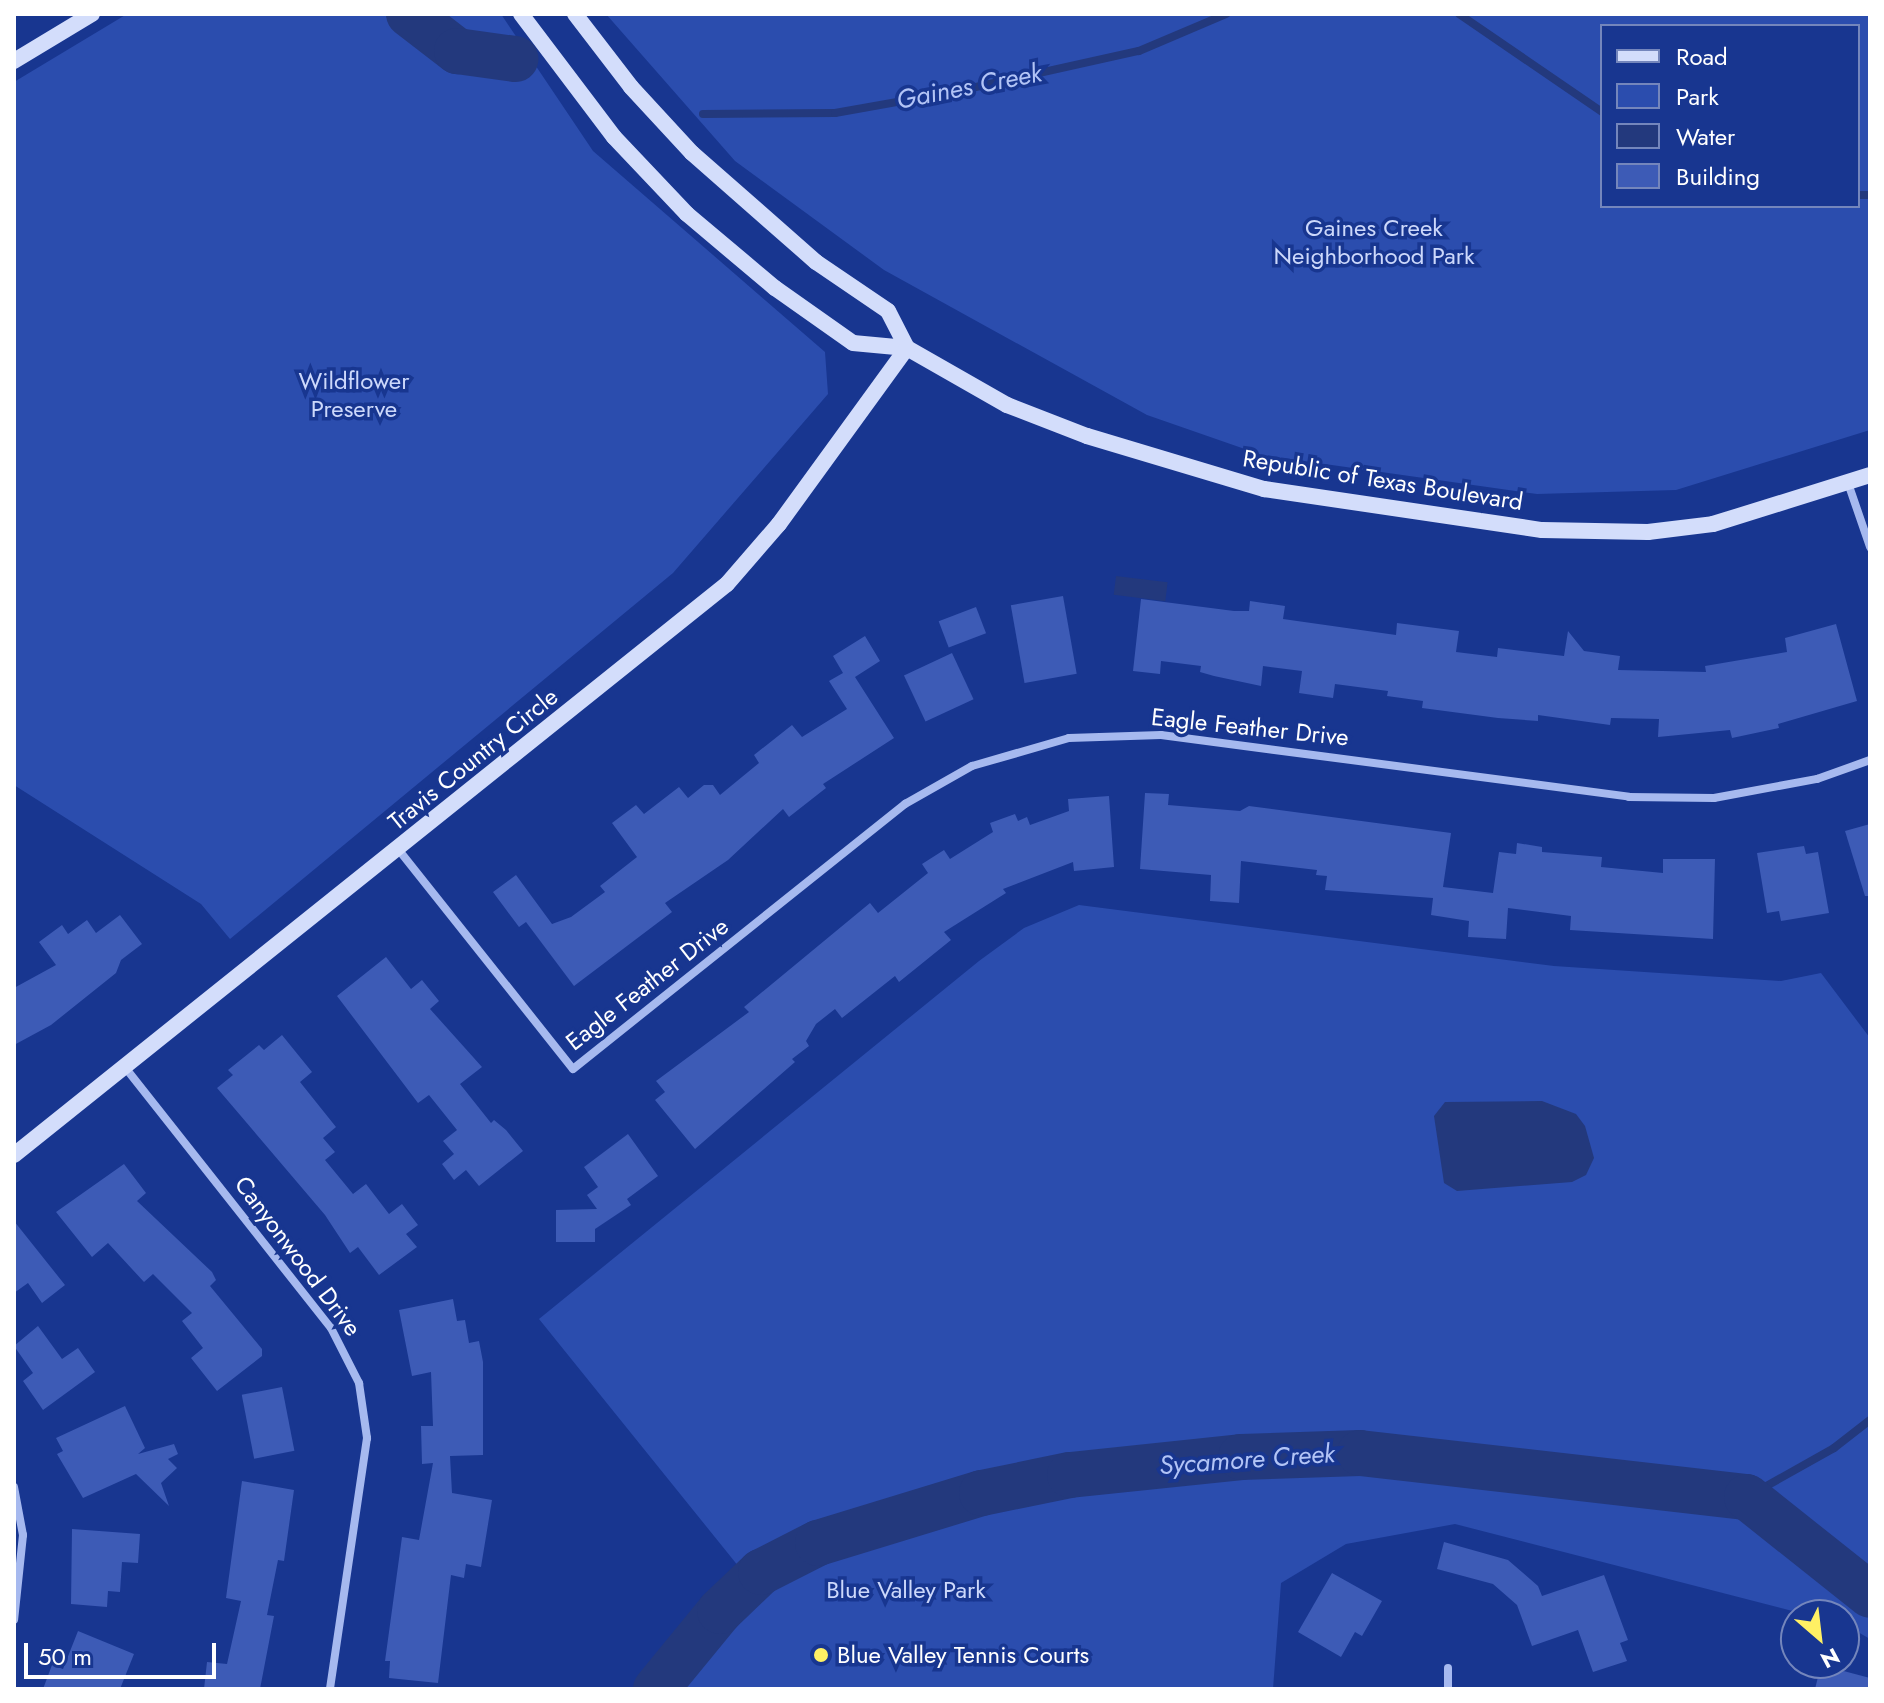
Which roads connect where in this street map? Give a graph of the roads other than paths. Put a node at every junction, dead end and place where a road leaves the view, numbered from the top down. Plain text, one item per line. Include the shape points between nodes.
1 (92, 14) edge
2 (521, 14) edge
3 (575, 14) edge
4 (14, 61) edge
5 (907, 348) junction
6 (1870, 475) edge
7 (1848, 483) junction
8 (1870, 547) edge
9 (1870, 760) edge
10 (398, 849) junction
11 (124, 1066) junction
12 (14, 1155) edge
13 (14, 1487) edge
14 (14, 1620) edge
15 (1448, 1668) dead end
16 (330, 1689) edge
17 (1448, 1689) edge

1 - 4 street
2 - 5 street, Republic of Texas Boulevard via 614,137 687,214 775,288 853,343
3 - 5 street via 631,87 692,153 816,262 888,311
5 - 7 street, Republic of Texas Boulevard via 1045,421 1201,473 1328,501 1542,530 1648,532 1727,521
5 - 10 street, Travis Country Circle via 779,524 727,584
6 - 7 street, Republic of Texas Boulevard
7 - 8 street
9 - 10 street, Eagle Feather Drive via 1817,779 1714,798 1629,797 1161,735 1069,738 972,766 905,804 573,1069
10 - 11 street, Travis Country Circle
11 - 12 street, Travis Country Circle
11 - 16 street, Canyonwood Drive via 331,1328 359,1383 367,1438
13 - 14 street via 23,1535
15 - 17 street

